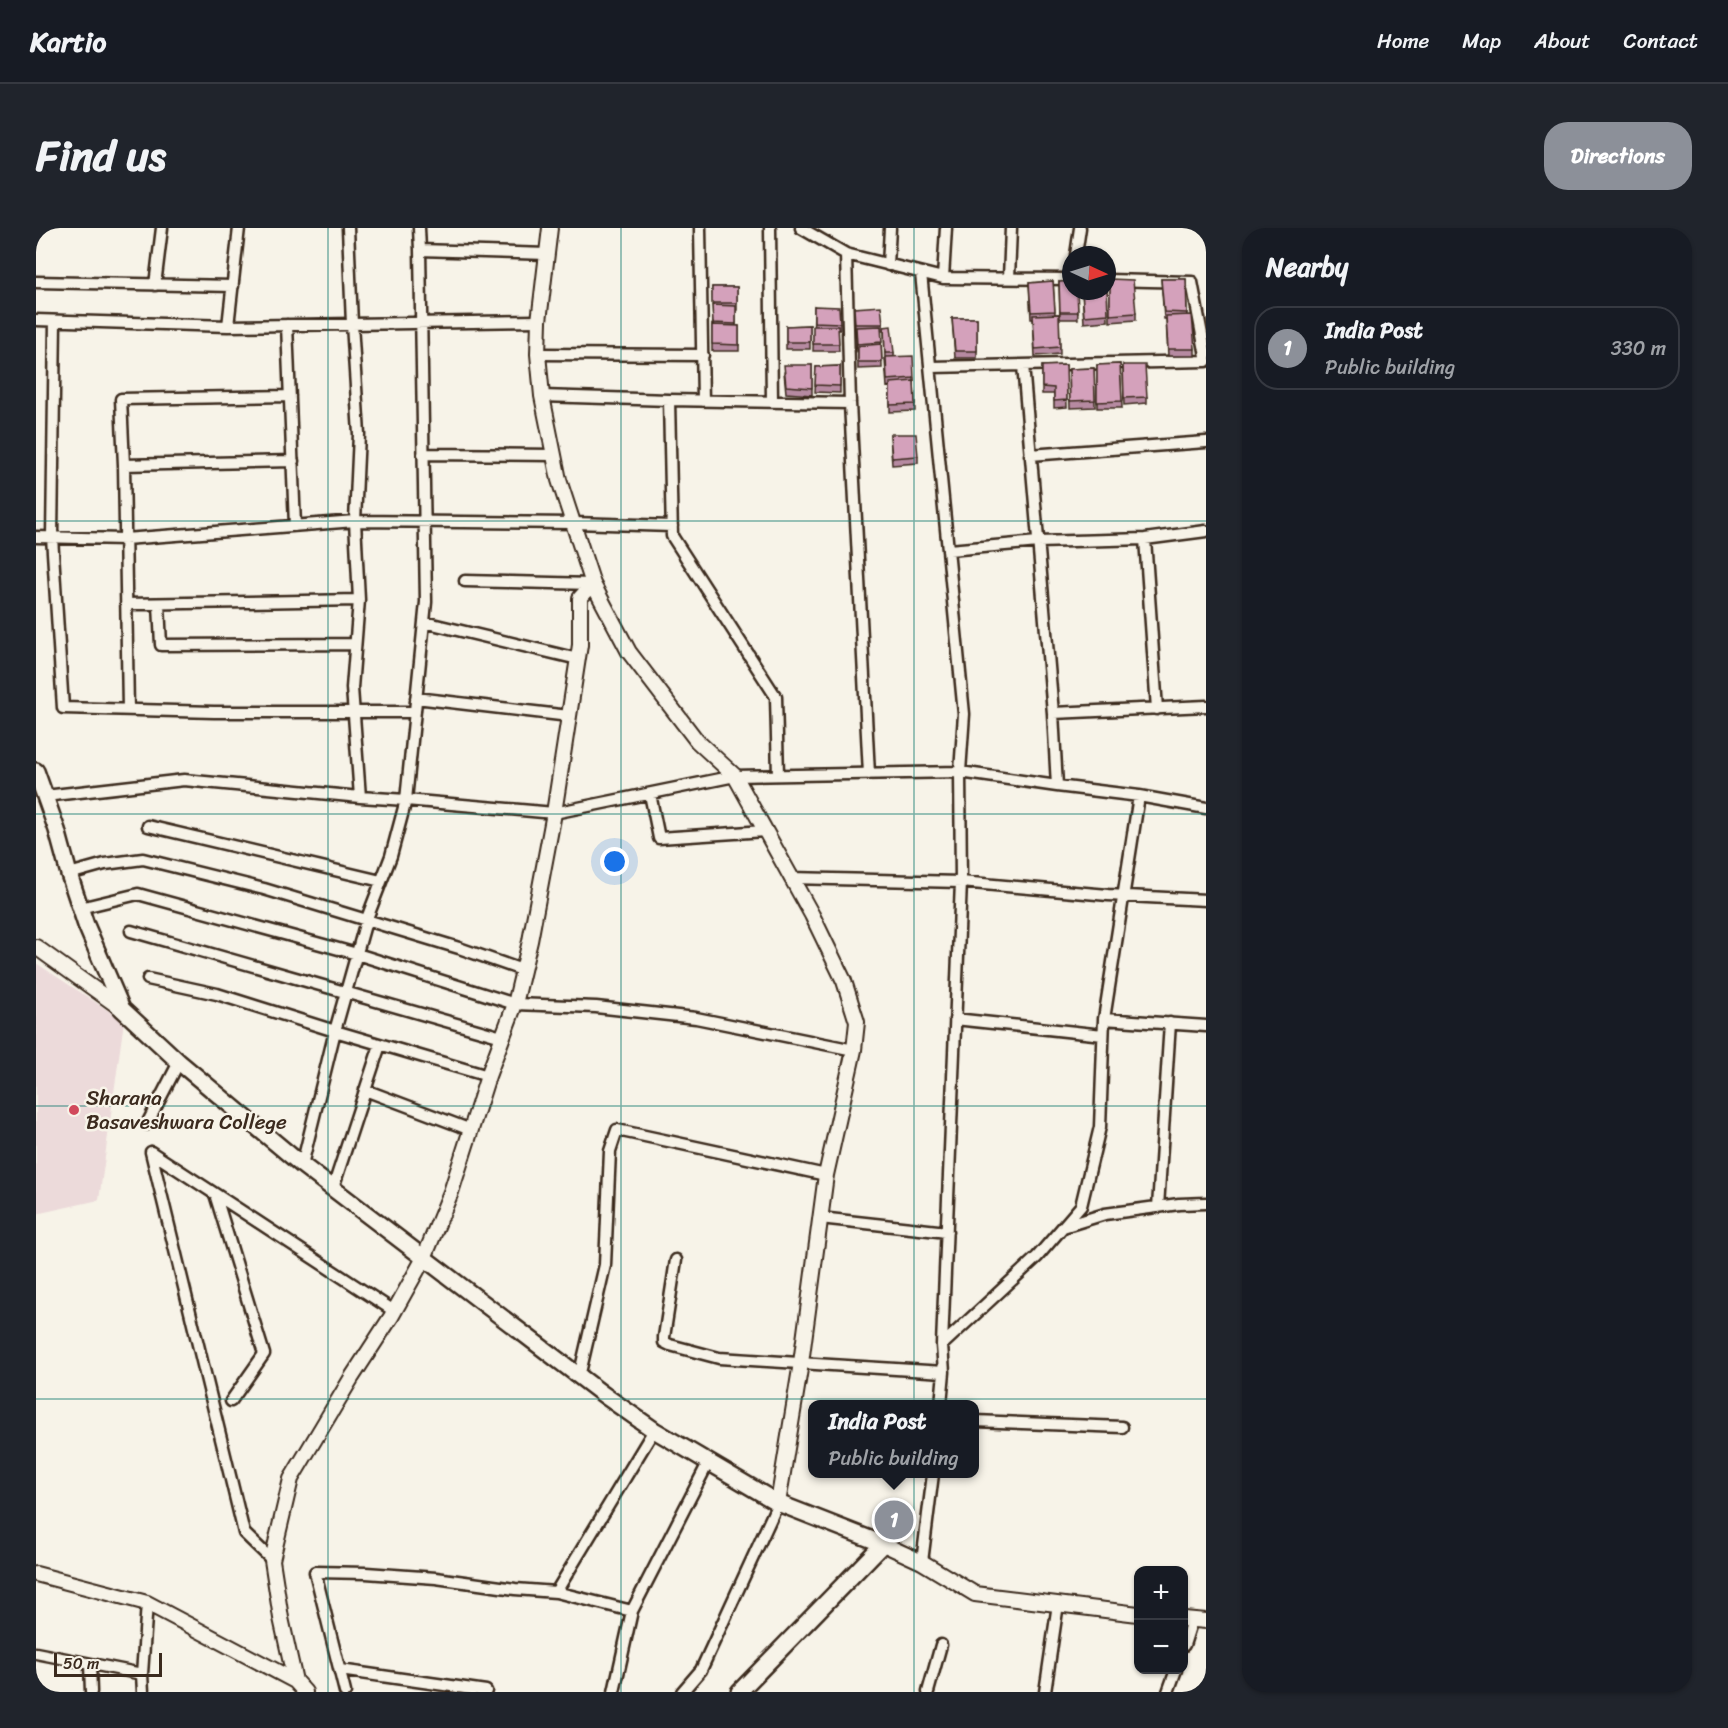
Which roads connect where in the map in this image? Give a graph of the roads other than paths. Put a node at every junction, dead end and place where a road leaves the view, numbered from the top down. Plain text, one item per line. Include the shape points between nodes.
1 (162, 228) edge
2 (238, 228) edge
3 (348, 228) edge
4 (419, 228) edge
5 (550, 228) edge
6 (700, 228) edge
7 (770, 228) edge
8 (801, 228) edge
9 (890, 228) edge
10 (946, 228) edge
11 (1011, 228) edge
12 (1080, 228) edge
13 (1077, 246) edge
14 (420, 250) junction
15 (547, 254) junction
16 (846, 254) junction
17 (888, 265) junction
18 (921, 273) junction
19 (943, 278) junction
20 (1009, 278) junction
21 (1062, 279) edge
22 (1116, 280) edge
23 (36, 282) edge
24 (155, 285) junction
25 (233, 286) junction
26 (36, 320) edge
27 (55, 321) junction
28 (539, 321) junction
29 (420, 322) junction
30 (352, 324) junction
31 (287, 325) junction
32 (228, 326) junction
33 (538, 354) junction
34 (703, 355) junction
35 (1206, 356) edge
36 (1206, 361) edge
37 (1023, 365) junction
38 (931, 367) junction
39 (290, 396) junction
40 (542, 396) junction
41 (669, 400) junction
42 (703, 401) junction
43 (772, 402) junction
44 (850, 403) junction
45 (1206, 442) edge
46 (423, 454) junction
47 (555, 454) junction
48 (1030, 455) junction
49 (292, 461) junction
50 (124, 465) junction
51 (355, 521) junction
52 (424, 522) junction
53 (574, 523) junction
54 (295, 526) junction
55 (672, 526) junction
56 (1206, 531) edge
57 (36, 537) edge
58 (52, 537) junction
59 (125, 539) junction
60 (1145, 539) junction
61 (1038, 542) junction
62 (948, 549) junction
63 (465, 581) dead end
64 (593, 584) junction
65 (359, 600) junction
66 (126, 604) junction
67 (159, 604) junction
68 (424, 622) junction
69 (356, 644) junction
70 (578, 659) junction
71 (416, 698) junction
72 (1206, 706) edge
73 (1157, 709) junction
74 (128, 710) junction
75 (353, 712) junction
76 (415, 712) junction
77 (1053, 713) junction
78 (569, 716) junction
79 (36, 771) edge
80 (960, 772) junction
81 (869, 774) junction
82 (735, 776) junction
83 (778, 776) junction
84 (1058, 786) junction
85 (650, 794) junction
86 (45, 796) junction
87 (1139, 796) junction
88 (360, 798) junction
89 (406, 800) junction
90 (1206, 808) edge
91 (554, 813) junction
92 (148, 826) dead end
93 (765, 831) junction
94 (69, 874) junction
95 (790, 878) junction
96 (381, 880) junction
97 (961, 882) junction
98 (1124, 896) junction
99 (1206, 900) edge
100 (80, 908) junction
101 (366, 921) junction
102 (131, 931) dead end
103 (36, 947) edge
104 (357, 954) junction
105 (522, 970) junction
106 (148, 979) dead end
107 (347, 992) junction
108 (515, 1004) junction
109 (122, 1009) junction
110 (955, 1019) junction
111 (1104, 1019) junction
112 (1170, 1023) junction
113 (1206, 1026) edge
114 (335, 1031) junction
115 (1103, 1035) junction
116 (502, 1037) junction
117 (380, 1045) junction
118 (854, 1050) junction
119 (179, 1062) junction
120 (488, 1076) junction
121 (365, 1090) junction
122 (147, 1124) dead end
123 (471, 1130) junction
124 (302, 1165) junction
125 (826, 1175) junction
126 (333, 1188) junction
127 (215, 1194) junction
128 (1206, 1203) edge
129 (1158, 1207) junction
130 (820, 1218) junction
131 (1063, 1227) junction
132 (946, 1232) junction
133 (424, 1258) junction
134 (676, 1260) dead end
135 (394, 1311) junction
136 (942, 1345) junction
137 (801, 1363) junction
138 (944, 1372) junction
139 (579, 1377) junction
140 (941, 1400) edge
141 (231, 1401) dead end
142 (979, 1421) edge
143 (1122, 1427) dead end
144 (654, 1431) junction
145 (708, 1463) junction
146 (932, 1478) edge
147 (778, 1503) junction
148 (883, 1544) junction
149 (272, 1560) junction
150 (922, 1562) junction
151 (36, 1574) edge
152 (556, 1592) junction
153 (147, 1603) junction
154 (1058, 1604) junction
155 (632, 1611) junction
156 (1134, 1614) edge
157 (1198, 1620) edge
158 (1188, 1638) edge
159 (941, 1645) dead end
160 (36, 1653) edge
161 (90, 1664) junction
162 (340, 1670) junction
163 (142, 1674) junction
164 (1175, 1674) edge
165 (292, 1687) edge
166 (486, 1691) edge
167 (91, 1692) edge
168 (143, 1692) edge
169 (305, 1692) edge
170 (345, 1692) edge
171 (614, 1692) edge
172 (682, 1692) edge
173 (740, 1692) edge
174 (928, 1692) edge
175 (1045, 1692) edge
176 (1168, 1692) edge

1 - 24 street
2 - 25 street
3 - 30 street
4 - 14 street
5 - 15 street
6 - 34 street
7 - 43 street
8 - 16 street
9 - 17 street
10 - 19 street
11 - 20 street
12 - 13 street
14 - 15 street
14 - 29 street
15 - 28 street
16 - 17 street
16 - 44 street
17 - 18 street
18 - 19 street
18 - 38 street
19 - 20 street
20 - 21 street
22 - 35 street via 1192,282
23 - 24 street
24 - 25 street
25 - 32 street
26 - 27 street
27 - 32 street
27 - 58 street
28 - 29 street
28 - 33 street
29 - 30 street
29 - 46 street
30 - 31 street
30 - 51 street via 359,434
31 - 32 street
31 - 39 street
33 - 34 street
33 - 40 street
34 - 42 street
36 - 37 street
37 - 38 street
37 - 48 street
38 - 62 street
39 - 49 street
39 - 50 street via 121,399
40 - 41 street
40 - 47 street
41 - 42 street
41 - 55 street
42 - 43 street
43 - 44 street
44 - 81 street
45 - 48 street
46 - 47 street
46 - 52 street
47 - 53 street via 559,480
48 - 61 street
49 - 50 street
49 - 54 street
50 - 59 street
51 - 52 street
51 - 54 street
51 - 65 street
52 - 53 street
52 - 68 street
53 - 55 street
53 - 64 street
54 - 59 street
55 - 83 street via 672,536 776,697
56 - 60 street
57 - 58 street
58 - 59 street
58 - 74 street via 63,708
59 - 66 street
60 - 61 street
60 - 73 street
61 - 62 street
61 - 77 street
62 - 80 street via 964,714
63 - 64 street
64 - 70 street via 580,598
64 - 82 street via 628,652 697,741
65 - 67 street
65 - 69 street
66 - 67 street
66 - 74 street
67 - 69 street via 161,645
68 - 70 street
68 - 71 street
69 - 75 street
70 - 78 street
71 - 76 street
71 - 78 street
72 - 73 street
73 - 77 street
74 - 75 street
75 - 76 street
75 - 88 street
76 - 89 street
77 - 84 street
78 - 91 street
79 - 86 main road
80 - 81 street
80 - 84 street
80 - 97 street
81 - 83 street
82 - 83 street
82 - 85 street
82 - 93 street
84 - 87 street
85 - 91 street
85 - 93 street via 659,838
86 - 88 street via 184,780
86 - 94 main road
87 - 90 street
87 - 98 street
88 - 89 street
89 - 91 street
89 - 96 street
91 - 105 street
92 - 96 street
93 - 95 street
94 - 100 main road
94 - 101 street via 143,859 264,889
95 - 97 street
95 - 118 street via 844,981 857,1022
96 - 101 street
97 - 98 street
97 - 110 street
98 - 99 street
98 - 111 street
100 - 104 street via 138,894
100 - 109 main road
101 - 104 street
101 - 105 street
102 - 107 street
103 - 109 street
104 - 107 street
104 - 108 street
105 - 108 street
106 - 114 street via 217,994
107 - 114 street
107 - 116 street
108 - 116 street
108 - 118 street via 597,1007 696,1018
109 - 119 main road
110 - 115 street
110 - 132 street
111 - 112 street
111 - 115 street
112 - 113 street
112 - 129 street
114 - 117 street
114 - 124 street
115 - 131 street via 1100,1127 1081,1206
116 - 120 street
117 - 120 street
117 - 121 street
118 - 125 street
119 - 122 street
119 - 124 main road
120 - 123 street
121 - 123 street
121 - 126 street
123 - 133 street
124 - 126 main road
125 - 130 street
125 - 139 street via 617,1130 610,1151 605,1265
126 - 133 main road
127 - 135 street
127 - 141 street via 264,1354
127 - 149 street via 151,1152 244,1533
128 - 129 street
129 - 131 street via 1105,1214
130 - 132 street
130 - 137 street
131 - 136 street
132 - 136 street
133 - 135 street
133 - 139 main road
134 - 137 street via 664,1342 719,1358
135 - 149 street via 291,1479
136 - 138 street
137 - 138 street
137 - 147 street
138 - 140 street
139 - 144 main road
142 - 143 street
144 - 145 main road
144 - 152 street
145 - 147 main road
145 - 155 street
146 - 150 street
147 - 148 main road
147 - 172 street via 701,1670
148 - 150 street
148 - 173 main road
149 - 165 street
150 - 154 street via 975,1594
151 - 153 street
152 - 155 street
152 - 162 street via 436,1578 315,1572
153 - 163 street
153 - 165 street
154 - 156 street
154 - 175 street
155 - 171 street
157 - 158 street
159 - 174 street
160 - 161 street
161 - 163 street
161 - 167 street
162 - 166 street
162 - 170 street
163 - 168 street
164 - 176 street
165 - 169 street

